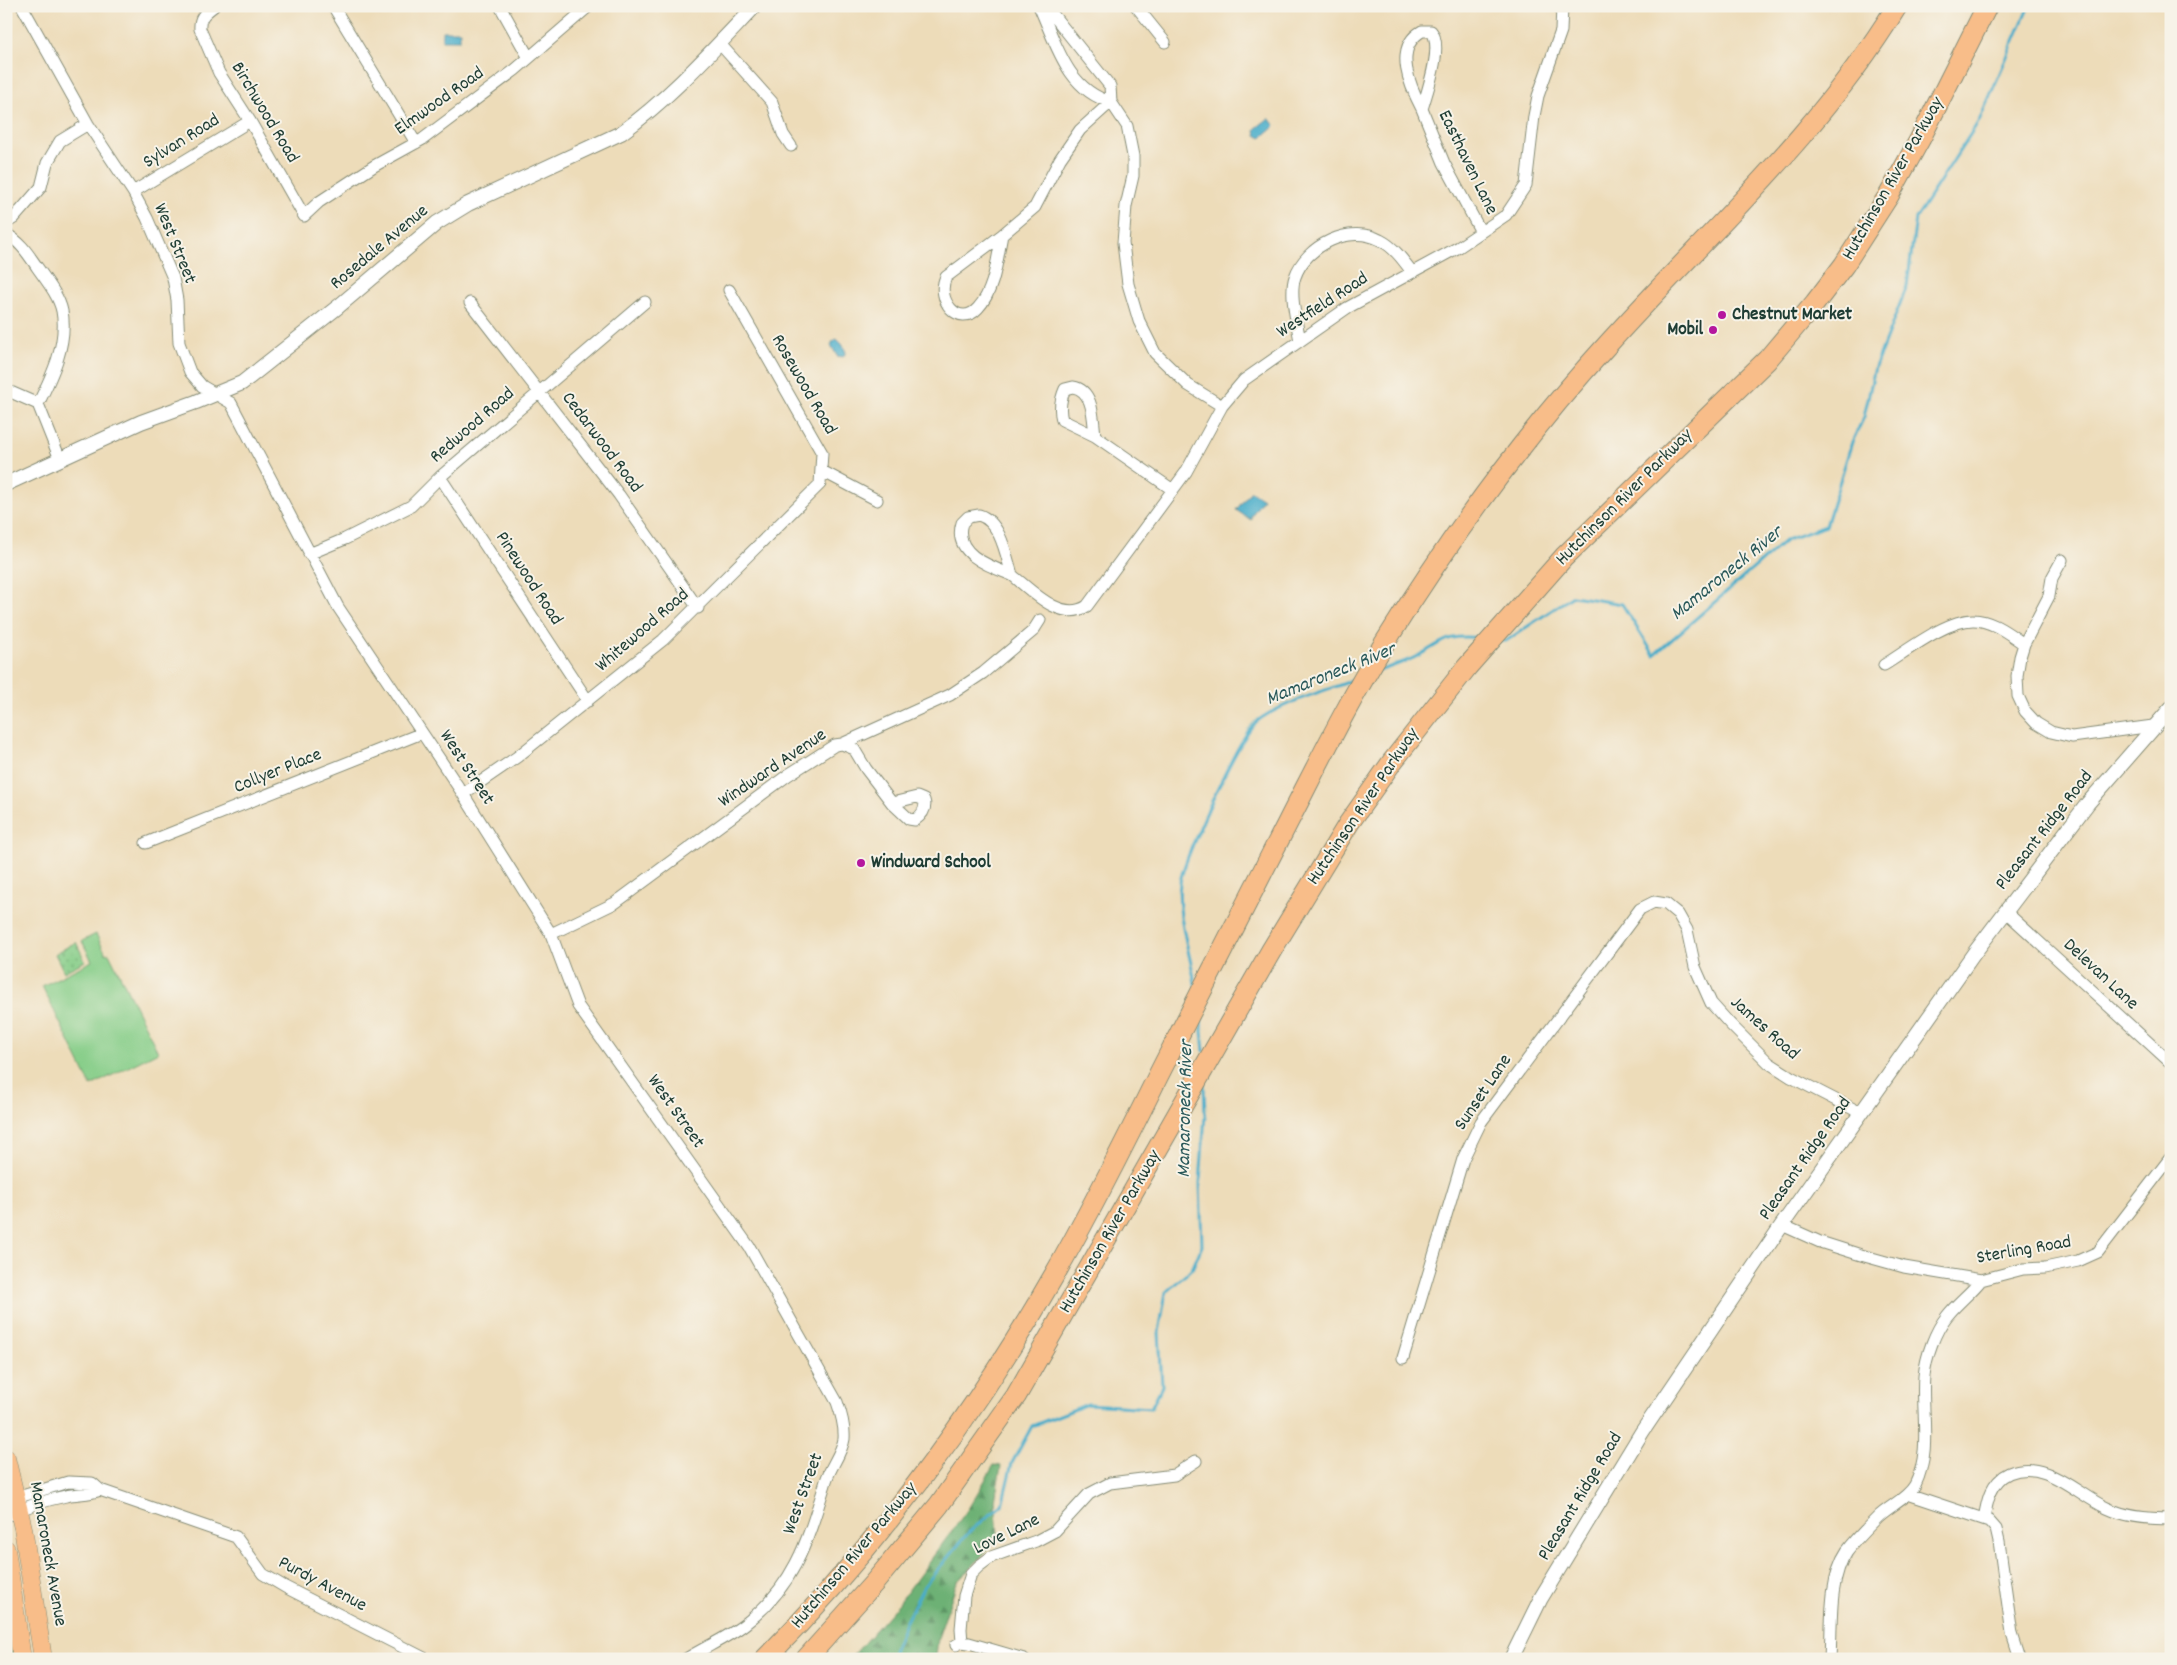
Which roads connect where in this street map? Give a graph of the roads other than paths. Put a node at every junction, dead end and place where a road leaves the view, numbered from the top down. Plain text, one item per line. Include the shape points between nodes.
1 (22, 6) edge
2 (214, 6) edge
3 (333, 6) edge
4 (500, 6) edge
5 (589, 6) edge
6 (755, 6) edge
7 (1039, 6) edge
8 (1046, 6) edge
9 (1136, 6) edge
10 (1562, 6) edge
11 (1896, 6) edge
12 (1987, 6) edge
13 (1165, 42) dead end
14 (720, 44) junction
15 (529, 58) junction
16 (1111, 102) junction
17 (1422, 109) junction
18 (250, 121) junction
19 (88, 124) junction
20 (416, 143) junction
21 (792, 146) dead end
22 (133, 192) junction
23 (304, 216) joint
24 (6, 223) edge
25 (1481, 232) junction
26 (6, 234) edge
27 (1002, 235) junction
28 (1412, 272) junction
29 (729, 290) dead end
30 (645, 302) dead end
31 (470, 303) dead end
32 (1300, 341) junction
33 (6, 390) edge
34 (540, 392) junction
35 (218, 394) junction
36 (38, 404) junction
37 (1222, 406) junction
38 (1095, 436) dead end
39 (60, 459) junction
40 (822, 471) junction
41 (440, 477) junction
42 (6, 484) edge
43 (1173, 490) junction
44 (877, 500) dead end
45 (310, 554) junction
46 (2062, 560) dead end
47 (1012, 575) junction
48 (698, 608) junction
49 (1040, 620) dead end
50 (2024, 644) junction
51 (1884, 665) dead end
52 (588, 701) junction
53 (2171, 708) edge
54 (2153, 726) junction
55 (422, 733) junction
56 (842, 744) junction
57 (463, 794) junction
58 (892, 803) dead end
59 (146, 843) dead end
60 (2006, 912) junction
61 (1624, 929) joint
62 (551, 934) junction
63 (2171, 1063) edge
64 (1861, 1113) junction
65 (2171, 1157) edge
66 (1782, 1225) junction
67 (1981, 1280) junction
68 (1403, 1358) dead end
69 (6, 1458) edge
70 (1196, 1461) dead end
71 (1908, 1494) junction
72 (12, 1506) edge
73 (1984, 1518) junction
74 (2171, 1519) edge
75 (6, 1549) edge
76 (810, 1656) edge
77 (22, 1659) edge
78 (44, 1659) edge
79 (426, 1659) edge
80 (686, 1659) edge
81 (765, 1659) edge
82 (1024, 1659) edge
83 (1511, 1659) edge
84 (1830, 1659) edge
85 (2020, 1659) edge

1 - 19 street, West Street
2 - 18 street, Birchwood Road via 202,15 200,29 219,73
3 - 20 street
4 - 15 street
5 - 15 street, Elmwood Road
6 - 14 street, Rosedale Avenue
7 - 16 street via 1058,55 1072,75 1097,98
8 - 16 street via 1110,86
9 - 13 street
10 - 25 street, Westfield Road via 1561,31 1538,96 1526,185 1506,215
11 - 81 highway, Hutchinson River Parkway via 1827,105 1714,234 1606,346 1515,454 1446,550 1384,644 1351,702 1073,1242 995,1372 946,1446 892,1515
12 - 76 highway, Hutchinson River Parkway via 1889,196 1844,266 1767,360 1564,557 1520,606 1408,741 1349,823 1271,951 1016,1396 939,1505
14 - 21 street via 772,102
14 - 35 street, Rosedale Avenue via 695,70 621,133 468,204 437,223 242,383
15 - 20 street, Elmwood Road
16 - 27 street via 1080,130 1060,159 1035,207
16 - 37 street via 1127,126 1133,156 1123,243 1128,284 1138,321 1155,353 1188,385
17 - 17 street, Easthaven Lane via 1436,46 1435,35 1422,31 1408,46 1406,59 1408,82
17 - 25 street, Easthaven Lane via 1444,163
18 - 22 street, Sylvan Road
18 - 23 street, Birchwood Road
19 - 22 street, West Street
19 - 24 street via 60,141 47,163 41,187
20 - 23 street, Elmwood Road via 374,166 319,202
22 - 35 street, West Street via 173,278 183,358 202,386
25 - 28 street, Westfield Road
26 - 36 street via 18,240 24,248 48,282 62,312 60,347 50,380
27 - 27 street via 987,296 973,312 956,313 944,298 946,277
28 - 32 street, Westfield Road via 1347,308
28 - 32 street via 1397,252 1380,240 1361,235 1336,238 1318,246 1305,258 1294,278 1294,306
29 - 40 street, Rosewood Road via 822,453
30 - 34 street, Redwood Road
31 - 34 street, Cedarwood Road
32 - 37 street, Westfield Road via 1244,380
33 - 36 street
34 - 41 street, Redwood Road
34 - 48 street, Cedarwood Road via 619,495
35 - 39 street, Rosedale Avenue via 141,422
35 - 45 street, West Street via 231,403
36 - 39 street
37 - 43 street, Westfield Road
38 - 43 street
39 - 42 street, Rosedale Avenue
40 - 44 street
40 - 48 street, Whitewood Road via 820,484
41 - 45 street, Redwood Road via 411,506
41 - 52 street, Pinewood Road
43 - 47 street, Westfield Road via 1080,610 1068,612 1050,604
45 - 55 street, West Street via 338,607
46 - 50 street via 2052,578 2049,596
47 - 47 street via 980,563 971,555 962,540 960,526 968,517 986,517 994,526
48 - 52 street, Whitewood Road via 657,646
49 - 56 street, Windward Avenue via 1033,631 983,673 950,694
50 - 51 street via 1991,624 1973,620 1940,631
50 - 54 street via 2017,676 2018,696 2036,723 2051,732 2072,737
52 - 57 street, Whitewood Road
53 - 54 street, Pleasant Ridge Road
54 - 60 street, Pleasant Ridge Road via 2088,804
55 - 57 street, West Street
55 - 59 street, Collyer Place
56 - 58 street via 854,749
56 - 62 street, Windward Avenue via 835,745 788,775 615,903
57 - 62 street, West Street
60 - 63 street, Delevan Lane
60 - 64 street, Pleasant Ridge Road
61 - 64 street, James Road via 1640,909 1654,902 1666,904 1678,914 1687,930 1702,988 1730,1024 1770,1062 1792,1077
61 - 68 street, Sunset Lane via 1481,1122 1463,1159
62 - 80 street, West Street via 578,1006 750,1248 837,1402 842,1418 844,1440 795,1567 775,1595 745,1624
64 - 66 street, Pleasant Ridge Road
65 - 67 street, Sterling Road via 2098,1252 2078,1261 2023,1269
66 - 67 street, Sterling Road via 1820,1242 1904,1267
66 - 83 street, Pleasant Ridge Road via 1639,1437 1541,1598
67 - 71 street via 1948,1314 1933,1344 1924,1374 1921,1463 1915,1484
69 - 72 main road, Mamaroneck Avenue
70 - 82 street, Love Lane via 1174,1475 1110,1483 1089,1494 1054,1531 991,1557 971,1574 964,1596 959,1643
71 - 73 street
71 - 84 street via 1882,1513 1846,1552 1832,1607
72 - 78 main road, Mamaroneck Avenue
72 - 79 street, Purdy Avenue via 100,1490 236,1537 270,1578
73 - 74 street via 1991,1492 2000,1477 2016,1470 2031,1469 2072,1486 2108,1508 2138,1517
73 - 85 street via 1996,1529 2012,1634
75 - 77 main road, Mamaroneck Avenue

